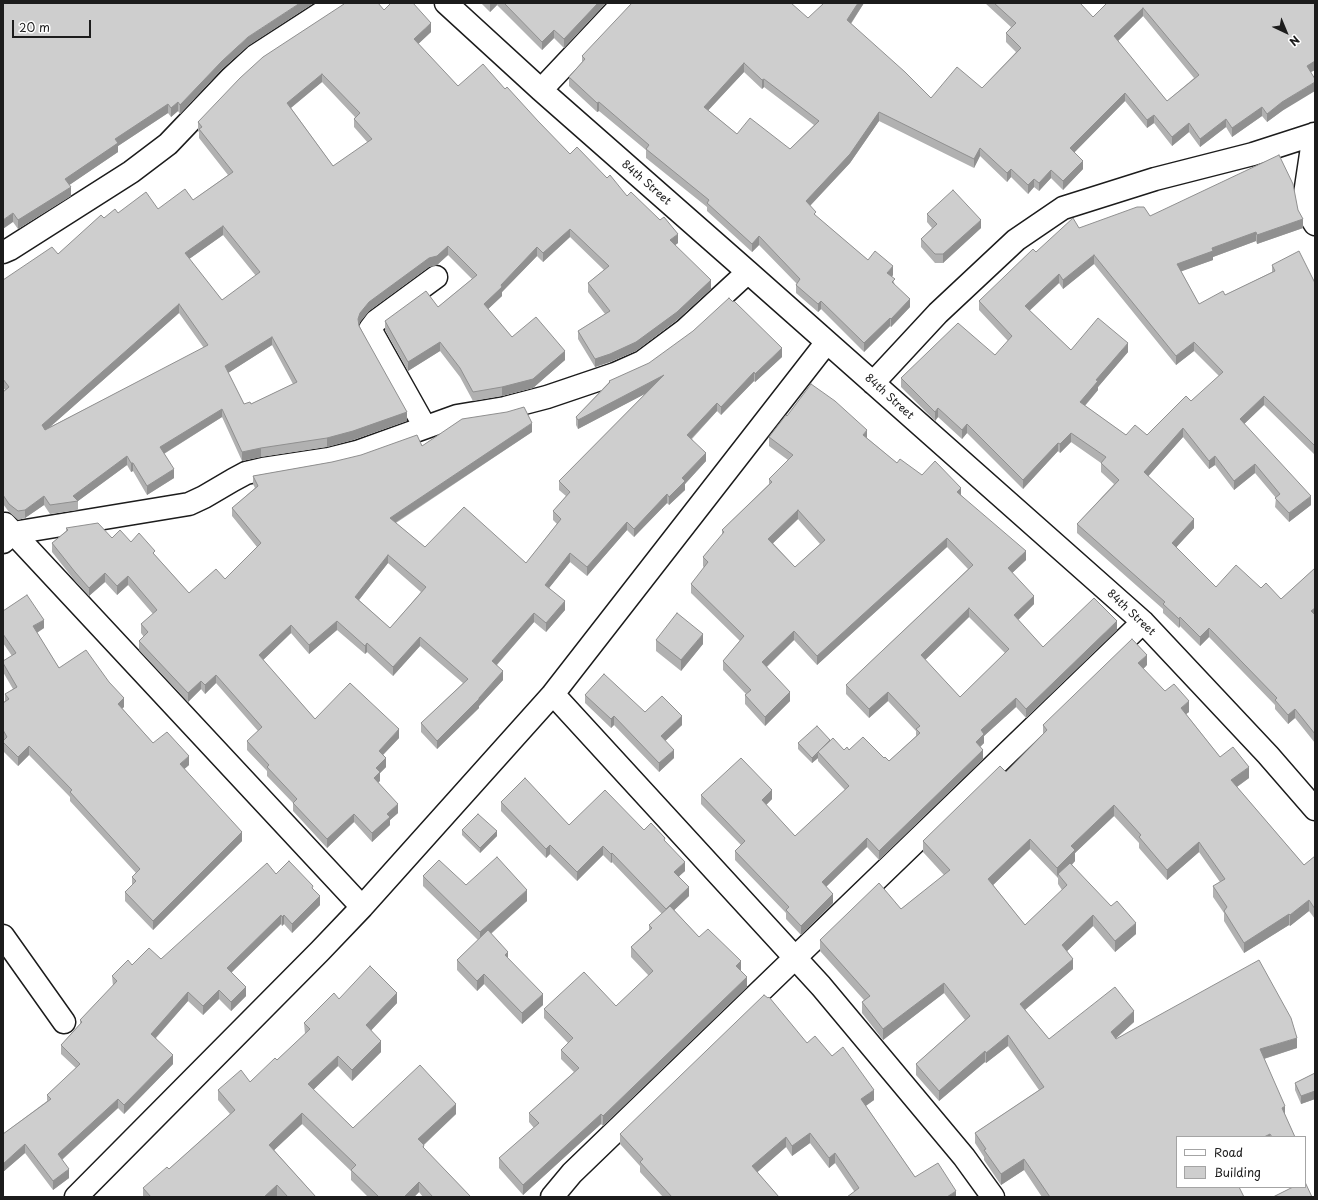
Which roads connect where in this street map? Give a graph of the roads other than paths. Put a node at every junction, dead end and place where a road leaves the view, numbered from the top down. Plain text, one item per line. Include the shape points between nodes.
1 (337, 3) edge
2 (446, 3) edge
3 (623, 3) edge
4 (541, 90) junction
5 (1314, 134) edge
6 (1315, 224) edge
7 (3, 252) edge
8 (748, 272) junction
9 (436, 277) dead end
10 (827, 342) junction
11 (873, 383) junction
12 (425, 427) junction
13 (6, 532) edge
14 (1143, 622) junction
15 (553, 694) junction
16 (1315, 809) edge
17 (362, 907) junction
18 (3, 936) edge
19 (795, 958) junction
20 (64, 1022) dead end
21 (76, 1197) edge
22 (552, 1197) edge
23 (993, 1197) edge

1 - 7 street via 255,56 168,144 132,172
2 - 4 street, 84th Street
3 - 4 street
4 - 8 street, 84th Street
5 - 6 street via 1305,194 1310,216
5 - 11 street via 1063,208 1016,240 938,313
8 - 10 street, 84th Street
8 - 12 street via 685,330 642,362 547,397 505,408 457,416
9 - 12 street via 376,321 370,329
10 - 11 street, 84th Street
10 - 15 street
11 - 14 street, 84th Street
12 - 13 street via 329,459 246,473 189,504
13 - 17 street
14 - 16 street, 84th Street
14 - 19 street
15 - 17 street
15 - 19 street
17 - 21 street
18 - 20 street
19 - 22 street via 572,1173
19 - 23 street via 822,986 964,1157

